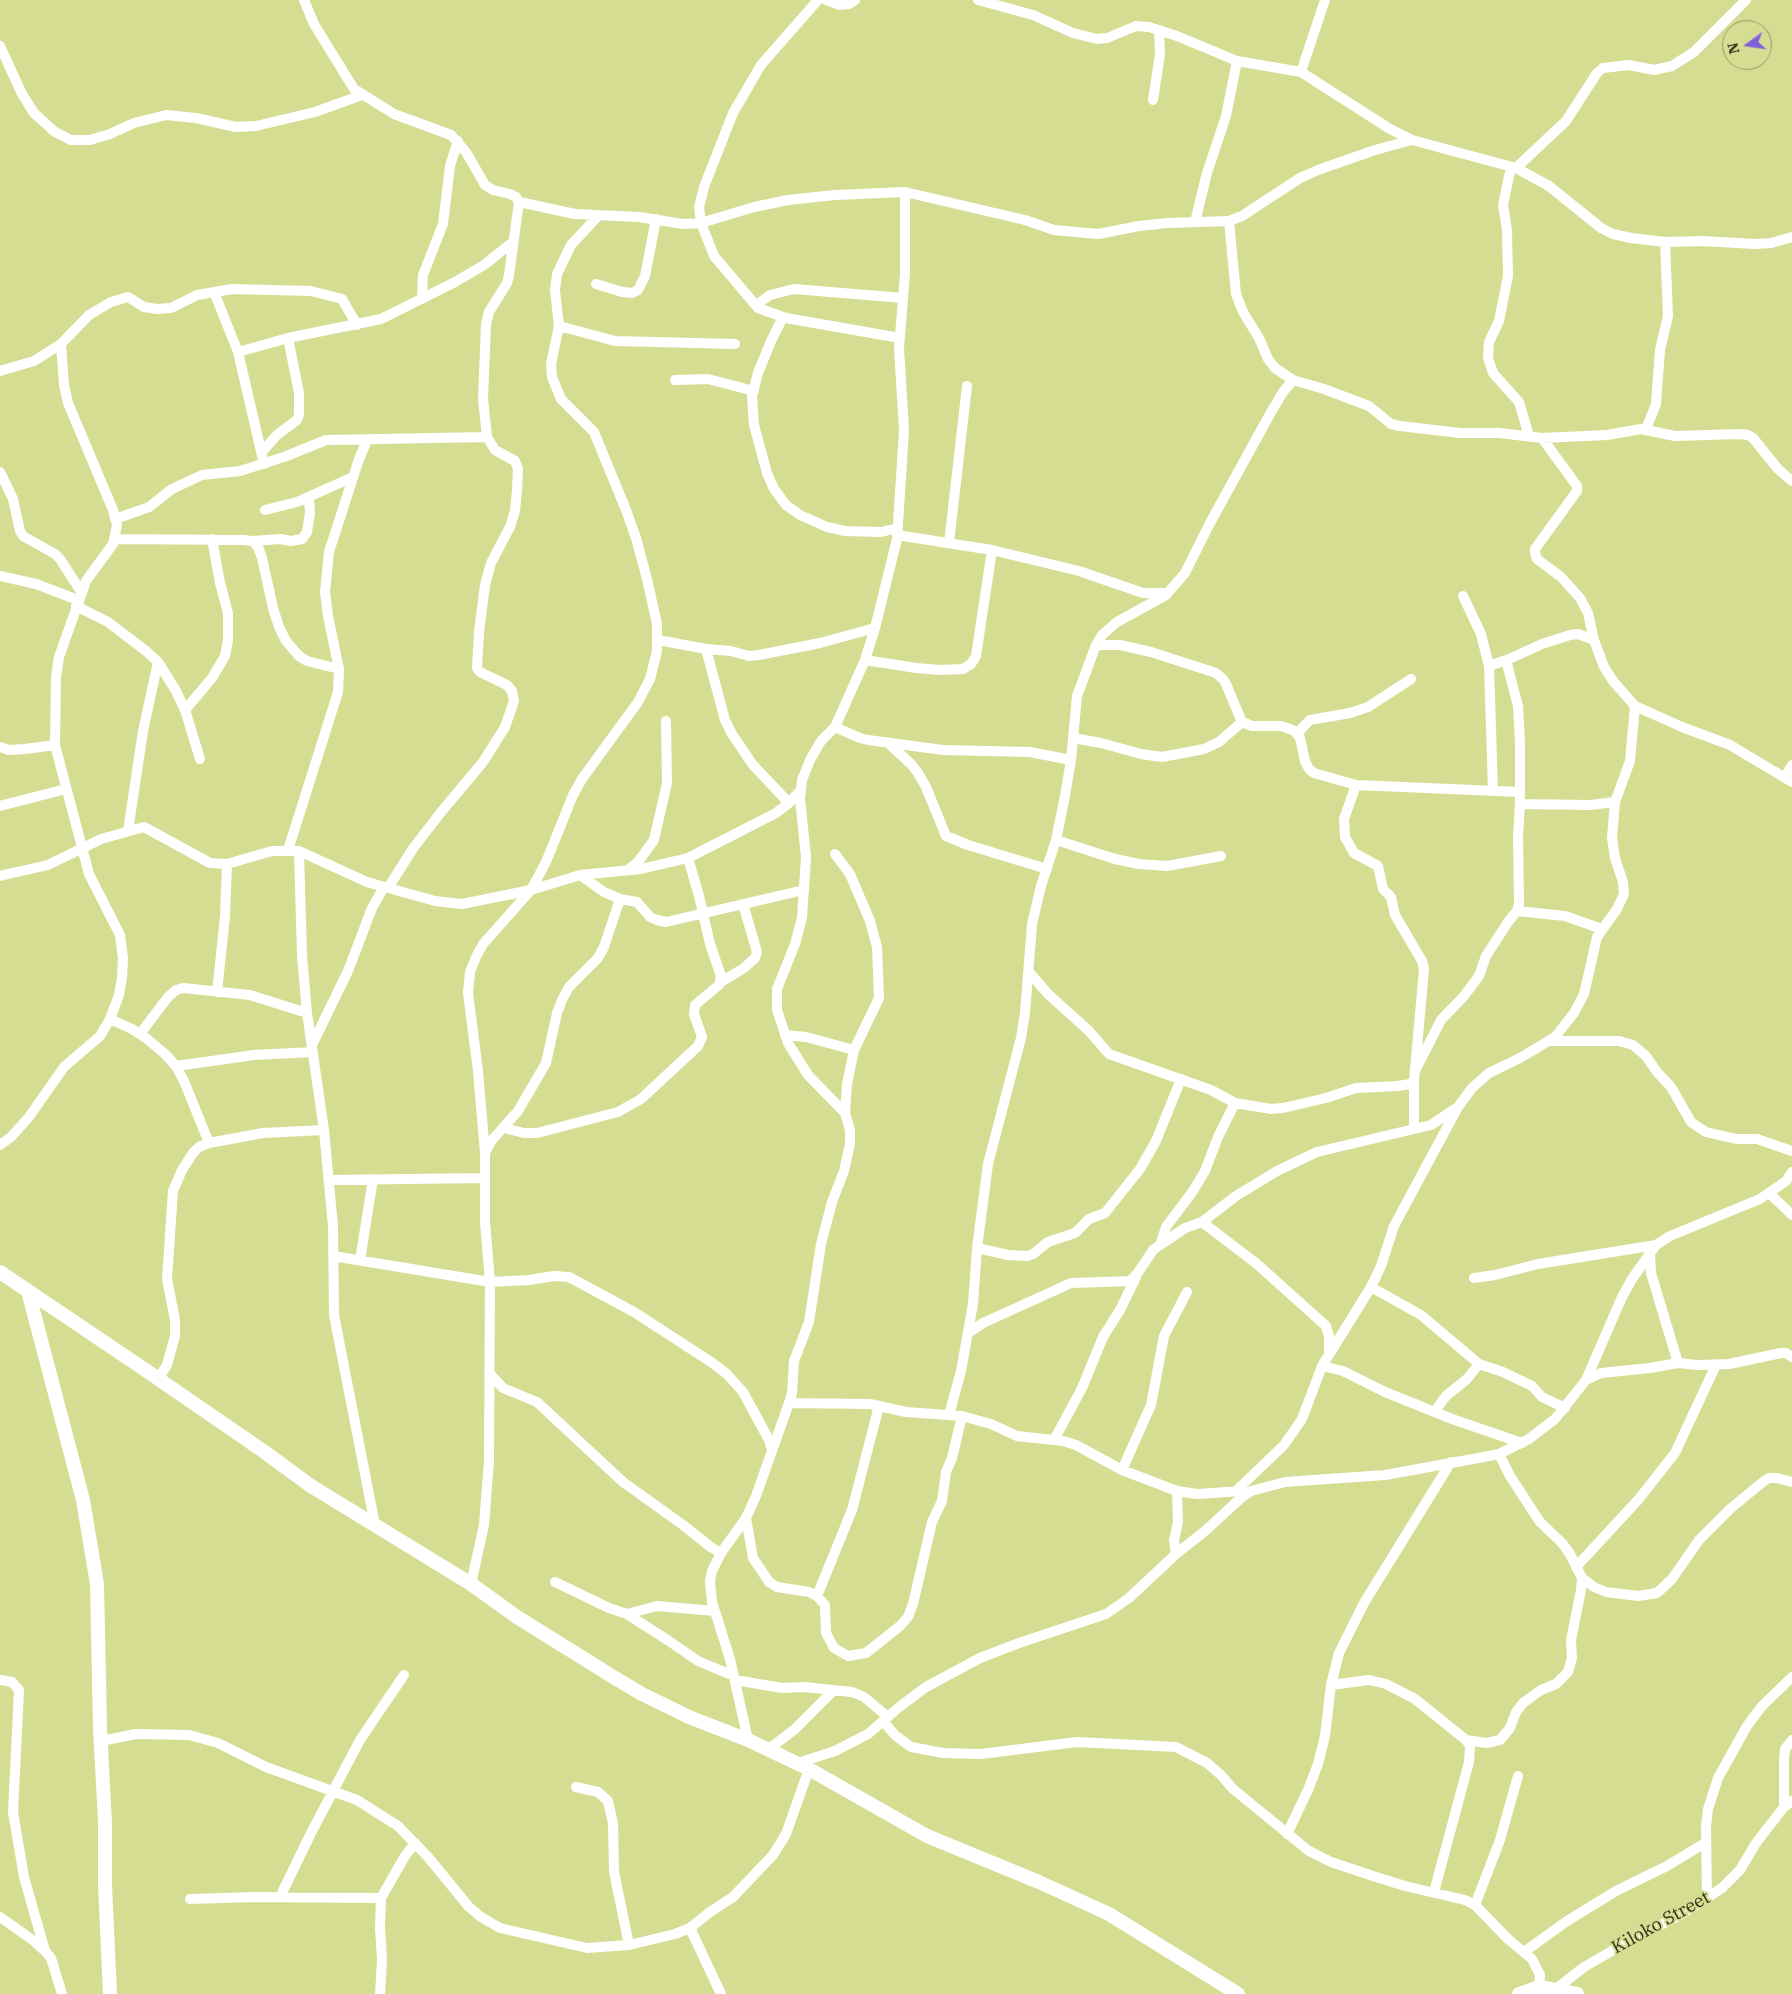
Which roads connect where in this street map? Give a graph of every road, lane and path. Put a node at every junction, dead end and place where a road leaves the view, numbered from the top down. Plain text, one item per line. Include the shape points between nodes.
1 (304, 0) edge
2 (818, 0) edge
3 (826, 0) edge
4 (855, 0) edge
5 (978, 0) edge
6 (1325, 0) edge
7 (1746, 0) edge
8 (1159, 30) junction
9 (0, 46) edge
10 (1237, 61) junction
11 (10, 71) junction
12 (1300, 72) junction
13 (0, 74) edge
14 (362, 95) junction
15 (1153, 100) dead end
16 (1412, 140) junction
17 (458, 141) junction
18 (1514, 168) junction
19 (905, 192) junction
20 (518, 202) junction
21 (598, 216) junction
22 (656, 219) junction
23 (1230, 221) junction
24 (1195, 222) junction
25 (700, 223) junction
26 (1792, 236) edge
27 (513, 242) junction
28 (1665, 242) junction
29 (596, 284) dead end
30 (214, 292) junction
31 (903, 298) junction
32 (422, 299) junction
33 (756, 305) junction
34 (783, 317) junction
35 (358, 325) junction
36 (559, 326) junction
37 (288, 338) junction
38 (900, 338) junction
39 (62, 344) junction
40 (735, 344) dead end
41 (238, 352) junction
42 (0, 371) edge
43 (675, 380) dead end
44 (1293, 380) junction
45 (967, 386) dead end
46 (754, 391) junction
47 (1646, 429) junction
48 (1529, 436) junction
49 (487, 437) junction
50 (1542, 438) junction
51 (367, 440) junction
52 (262, 452) junction
53 (264, 464) junction
54 (0, 472) edge
55 (352, 477) junction
56 (1792, 481) edge
57 (310, 497) junction
58 (265, 510) dead end
59 (115, 519) junction
60 (897, 532) junction
61 (115, 539) junction
62 (212, 539) junction
63 (253, 541) junction
64 (949, 543) junction
65 (992, 550) junction
66 (0, 576) edge
67 (1168, 592) junction
68 (1464, 596) dead end
69 (79, 600) junction
70 (876, 628) junction
71 (658, 640) junction
72 (1594, 640) junction
73 (1096, 645) junction
74 (706, 649) junction
75 (866, 660) junction
76 (1506, 660) junction
77 (158, 662) junction
78 (1489, 666) junction
79 (339, 669) junction
80 (1411, 679) dead end
81 (1635, 706) junction
82 (185, 710) junction
83 (666, 722) dead end
84 (1242, 722) junction
85 (836, 727) junction
86 (1298, 734) junction
87 (1073, 738) junction
88 (887, 742) junction
89 (55, 745) junction
90 (0, 748) edge
91 (200, 759) dead end
92 (1071, 760) junction
93 (1792, 765) edge
94 (1788, 779) edge
95 (1356, 785) junction
96 (66, 789) junction
97 (800, 790) junction
98 (1493, 790) junction
99 (1520, 792) junction
100 (1615, 802) junction
101 (789, 803) junction
102 (1520, 804) junction
103 (0, 806) edge
104 (128, 831) junction
105 (1056, 840) junction
106 (81, 848) junction
107 (294, 851) junction
108 (835, 854) dead end
109 (1221, 856) dead end
110 (688, 858) junction
111 (227, 864) junction
112 (1047, 868) junction
113 (628, 870) junction
114 (0, 876) edge
115 (580, 876) junction
116 (386, 888) junction
117 (531, 890) junction
118 (804, 890) junction
119 (620, 899) junction
120 (743, 904) junction
121 (1517, 911) junction
122 (702, 912) junction
123 (1602, 928) junction
124 (1029, 972) junction
125 (721, 982) junction
126 (217, 992) junction
127 (307, 1013) junction
128 (110, 1019) junction
129 (140, 1034) junction
130 (785, 1035) junction
131 (1550, 1041) junction
132 (313, 1049) junction
133 (854, 1050) junction
134 (176, 1066) junction
135 (1416, 1069) junction
136 (1181, 1079) junction
137 (1414, 1081) junction
138 (1235, 1103) junction
139 (1458, 1107) junction
140 (845, 1113) junction
141 (504, 1128) junction
142 (1414, 1129) junction
143 (324, 1130) junction
144 (1, 1143) edge
145 (209, 1143) junction
146 (1792, 1150) edge
147 (485, 1153) junction
148 (1792, 1172) edge
149 (485, 1178) junction
150 (373, 1179) junction
151 (329, 1180) junction
152 (1769, 1193) junction
153 (1792, 1215) edge
154 (1202, 1222) junction
155 (1160, 1245) junction
156 (977, 1248) junction
157 (1653, 1248) junction
158 (333, 1256) junction
159 (360, 1260) junction
160 (0, 1272) edge
161 (1137, 1274) junction
162 (1474, 1278) dead end
163 (490, 1282) junction
164 (1371, 1287) junction
165 (28, 1291) junction
166 (1187, 1292) dead end
167 (968, 1333) junction
168 (1329, 1355) junction
169 (1792, 1357) edge
170 (1678, 1363) junction
171 (1479, 1364) junction
172 (1716, 1365) junction
173 (1322, 1366) junction
174 (489, 1373) junction
175 (158, 1378) junction
176 (1586, 1380) junction
177 (789, 1403) junction
178 (879, 1406) junction
179 (1565, 1408) junction
180 (1435, 1412) junction
181 (949, 1415) junction
182 (962, 1416) junction
183 (1054, 1440) junction
184 (1522, 1442) junction
185 (772, 1450) junction
186 (1499, 1454) junction
187 (1451, 1462) junction
188 (1122, 1470) junction
189 (1792, 1482) edge
190 (1237, 1490) junction
191 (1176, 1491) junction
192 (1251, 1491) junction
193 (746, 1518) junction
194 (375, 1525) junction
195 (721, 1553) junction
196 (1176, 1554) junction
197 (1576, 1566) junction
198 (1582, 1578) junction
199 (555, 1582) dead end
200 (471, 1584) junction
201 (817, 1596) junction
202 (715, 1611) junction
203 (627, 1614) junction
204 (404, 1675) dead end
205 (1792, 1677) edge
206 (734, 1678) junction
207 (0, 1680) edge
208 (1330, 1685) junction
209 (834, 1690) junction
210 (886, 1719) junction
211 (748, 1740) junction
212 (1466, 1740) junction
213 (1792, 1740) edge
214 (100, 1741) junction
215 (769, 1750) junction
216 (803, 1766) junction
217 (1518, 1776) dead end
218 (576, 1787) dead end
219 (333, 1790) junction
220 (1788, 1804) edge
221 (1287, 1834) junction
222 (415, 1843) junction
223 (1705, 1843) junction
224 (1434, 1892) junction
225 (280, 1897) junction
226 (190, 1898) dead end
227 (381, 1898) junction
228 (1707, 1899) junction
229 (1475, 1905) junction
230 (0, 1918) edge
231 (690, 1928) junction
232 (629, 1945) junction
233 (45, 1951) junction
234 (1524, 1952) junction
235 (1539, 1987) junction
236 (1556, 1989) junction
237 (62, 1994) edge
238 (110, 1994) edge
239 (380, 1994) edge
240 (721, 1994) edge
241 (1238, 1994) edge
242 (1519, 1994) edge
243 (1577, 1994) edge

1 - 14 street via 314,24 354,89
2 - 25 street via 761,65 733,113 704,187 699,207
3 - 4 street via 840,5
5 - 8 street via 1033,15 1073,33 1096,39 1136,26
6 - 12 street
7 - 18 street via 1694,52 1672,66 1654,70 1629,65 1603,68 1566,120
8 - 10 street
8 - 15 street via 1160,54
9 - 11 street
10 - 12 street
10 - 24 street via 1226,116
11 - 13 street
11 - 14 street via 34,113 55,132 71,140 90,140 166,115 236,127 256,126 306,114
12 - 16 street
14 - 17 street via 394,114 450,134
16 - 18 street
16 - 23 street via 1300,178
17 - 20 street via 485,185 516,197
17 - 32 street via 450,166 443,224 423,275
18 - 28 street via 1563,196 1613,234
18 - 48 street via 1503,205 1508,276 1499,321 1489,342 1488,358 1493,373 1518,402
19 - 24 street via 1069,233 1098,234 1139,226
19 - 25 street via 788,200
19 - 31 street
20 - 21 street
20 - 27 street
21 - 22 street
21 - 36 street via 571,245 557,274 555,290
22 - 25 street via 682,224
22 - 29 street via 645,276 638,290 622,292
23 - 24 street
23 - 44 street via 1236,294 1243,312 1268,359
25 - 33 street via 714,256
26 - 28 street via 1754,244
27 - 32 street via 484,265
27 - 49 street via 506,283 489,312 486,324 483,399
28 - 47 street via 1668,316 1660,350 1656,404
30 - 35 street via 236,289 311,291 342,299
30 - 39 street via 157,310 144,307 128,297 111,302 89,315
30 - 41 street
31 - 33 street via 794,289 770,295
31 - 38 street
32 - 35 street via 381,319
33 - 34 street
34 - 38 street
34 - 46 street via 770,341
35 - 37 street
36 - 40 street via 615,341
36 - 71 street via 551,364 554,383 561,400 594,432 626,510 647,579
37 - 41 street
37 - 52 street via 299,393 299,415
38 - 60 street via 904,431
39 - 42 street via 34,361
39 - 59 street via 68,403
41 - 52 street
43 - 46 street via 708,379
44 - 48 street via 1369,406 1391,424
44 - 67 street via 1270,414 1185,573
45 - 64 street
46 - 60 street via 754,425 767,473 786,504 800,515 827,527 845,531
47 - 50 street via 1607,435
47 - 56 street via 1675,436 1748,435
48 - 50 street
49 - 51 street
49 - 116 street via 495,450 515,461 518,469 515,511 491,563 485,585 477,668 511,689 512,708 484,762 442,811
50 - 72 street via 1577,486 1577,491 1535,553 1537,559 1561,577 1580,598 1588,613
51 - 53 street via 326,440
51 - 55 street
52 - 53 street
53 - 59 street via 240,471 202,475 172,490 149,507
54 - 69 street via 13,499 23,536 60,559
55 - 57 street
55 - 79 street via 326,572 328,616
57 - 58 street
57 - 63 street via 308,525 302,539
59 - 61 street
60 - 64 street
60 - 70 street
61 - 62 street
61 - 69 street via 93,570
62 - 63 street
62 - 82 street via 228,613 228,640 225,656 212,678
63 - 79 street via 262,558 273,608 286,641 307,662
64 - 65 street
65 - 67 street via 1079,572 1143,593
65 - 75 street via 976,656 971,664 963,669 941,670
66 - 69 street via 36,584
67 - 73 street via 1106,630
68 - 78 street via 1481,634
69 - 77 street
69 - 89 street via 59,657
70 - 74 street via 759,655
70 - 75 street
71 - 74 street
71 - 117 street via 650,678 638,702 572,795 546,862
72 - 76 street via 1578,634 1570,635
72 - 81 street via 1604,667
73 - 84 street via 1120,645 1151,652 1216,673 1223,678
73 - 87 street via 1076,696
74 - 101 street via 725,720 732,734 753,765
75 - 85 street
76 - 78 street
76 - 99 street via 1518,706
77 - 82 street
77 - 104 street via 143,731
78 - 98 street
79 - 107 street via 338,692
80 - 86 street via 1368,707 1310,720
81 - 94 street via 1730,745
81 - 100 street via 1630,761
82 - 91 street
83 - 113 street via 667,783 654,840
84 - 86 street via 1252,726 1288,727
84 - 87 street via 1211,746 1162,758
85 - 88 street via 860,738
85 - 97 street via 821,741 810,760
86 - 95 street via 1309,769
87 - 92 street
88 - 92 street via 943,750 1030,752
88 - 112 street via 918,773 946,836
89 - 90 street via 17,750
89 - 96 street
92 - 105 street
93 - 94 street
95 - 98 street
95 - 135 street via 1344,819 1345,837 1354,853 1378,866 1383,889 1391,897 1394,916 1424,969
96 - 103 street
96 - 106 street
97 - 101 street
97 - 118 street via 805,844
98 - 99 street
99 - 102 street
100 - 102 street
100 - 123 street via 1612,838 1624,894
101 - 110 street via 776,813
102 - 121 street
104 - 106 street
104 - 111 street via 144,827 200,859
105 - 109 street via 1139,864 1167,866
105 - 112 street
106 - 114 street via 48,864
106 - 128 street via 89,874 120,934 122,978
107 - 111 street via 272,851
107 - 116 street
107 - 127 street
108 - 133 street via 853,881 877,947 879,998
110 - 113 street via 662,866
110 - 122 street
111 - 126 street
112 - 124 street via 1032,924
113 - 115 street
115 - 117 street
115 - 119 street
116 - 117 street via 435,901 462,904
116 - 132 street via 372,908
117 - 147 street via 484,944 470,972 468,993
118 - 120 street
118 - 130 street via 802,918 795,944 777,989 777,1010
119 - 122 street via 637,902 645,913 657,920 673,921
119 - 141 street via 601,952 569,987 562,1000 546,1063 518,1111
120 - 122 street
120 - 125 street via 757,952 744,968
121 - 123 street via 1565,916
121 - 135 street via 1489,951 1478,976 1441,1020
122 - 125 street
123 - 131 street via 1584,994 1567,1024
124 - 136 street via 1048,994 1089,1030 1105,1052
124 - 156 street via 1020,1038 988,1164
125 - 141 street via 695,1005 694,1014 702,1037 698,1046 631,1106 537,1133
126 - 127 street via 250,995
126 - 129 street via 178,989
127 - 132 street
128 - 129 street
128 - 144 street via 100,1036 64,1067 29,1117
129 - 134 street
130 - 133 street via 806,1037
130 - 140 street via 808,1075
131 - 139 street via 1490,1073 1472,1088
131 - 146 street via 1619,1041 1633,1045 1646,1056 1698,1128 1736,1139 1758,1139
132 - 134 street
132 - 143 street
133 - 140 street
134 - 145 street
135 - 137 street
136 - 138 street
136 - 156 street via 1156,1140 1140,1169 1105,1213 1089,1219 1075,1233 1048,1242 1027,1256
137 - 138 street via 1398,1086 1356,1088 1283,1108
137 - 142 street
138 - 155 street via 1197,1185 1166,1227
139 - 142 street via 1430,1125
139 - 164 street via 1394,1226
140 - 177 street via 850,1130 849,1149 821,1244 809,1322 794,1361
141 - 147 street
142 - 154 street via 1306,1156 1259,1181
143 - 145 street via 263,1133
143 - 151 street
145 - 175 street via 193,1153 173,1191 167,1279 176,1336 167,1365
147 - 149 street
148 - 152 street via 1786,1181
149 - 150 street
149 - 163 street
150 - 151 street
150 - 159 street
151 - 158 street
152 - 153 street
152 - 157 street via 1670,1236
154 - 155 street via 1185,1228
154 - 168 street via 1257,1264 1326,1326
155 - 161 street
156 - 167 street
157 - 162 street via 1538,1264
157 - 170 street via 1651,1273
157 - 176 street via 1622,1297
158 - 159 street
158 - 194 street via 334,1315
159 - 163 street
160 - 165 main road
161 - 167 street via 1123,1283 1071,1283
161 - 183 street
163 - 174 street
163 - 185 street via 569,1277 626,1308 711,1362 734,1381 764,1428
164 - 168 street
164 - 171 street via 1421,1315
165 - 175 main road
165 - 214 main road via 84,1500 93,1552 98,1610
166 - 188 street via 1164,1336 1151,1405
167 - 181 street
168 - 173 street
169 - 172 street via 1781,1353
170 - 172 street
170 - 176 street via 1602,1373
171 - 179 street via 1532,1386 1542,1396
171 - 180 street via 1446,1396
172 - 197 street via 1675,1453 1638,1500
173 - 180 street via 1343,1370 1384,1392
173 - 190 street via 1307,1409 1294,1431 1284,1445
174 - 195 street via 504,1388 537,1402 624,1482
174 - 200 street via 489,1461 484,1525
175 - 194 main road via 312,1486
176 - 179 street
177 - 178 street
177 - 185 street
178 - 181 street via 906,1412
178 - 201 street via 852,1510
179 - 184 street
180 - 184 street
181 - 182 street
182 - 183 street via 1017,1436
182 - 201 street via 946,1472 944,1496 932,1522 914,1604 908,1617 866,1653 848,1656 830,1642 826,1634 825,1605
183 - 188 street via 1076,1445
184 - 186 street
185 - 193 street
186 - 187 street
186 - 197 street via 1540,1522 1562,1543
187 - 192 street via 1385,1475 1285,1482
187 - 208 street via 1364,1603 1339,1653
188 - 191 street
189 - 198 street via 1776,1478 1764,1481 1699,1540 1672,1579 1657,1593 1638,1596 1606,1592
190 - 191 street via 1197,1494
190 - 192 street
191 - 196 street
192 - 196 street
193 - 195 street
193 - 201 street via 753,1558 768,1582
194 - 200 main road
195 - 202 street via 710,1581
196 - 210 street via 1129,1598 1106,1614 980,1658 926,1687
197 - 198 street
198 - 212 street via 1568,1672 1556,1684 1523,1703 1500,1740 1486,1743
199 - 203 street
200 - 211 main road via 642,1694
202 - 203 street via 658,1606
202 - 206 street
203 - 206 street via 698,1661
204 - 219 street via 360,1740
205 - 223 street via 1762,1706 1732,1750 1708,1809
206 - 209 street via 782,1688
206 - 211 street
207 - 233 street via 12,1682 19,1690 13,1812 24,1877
208 - 212 street via 1369,1680 1386,1684 1415,1699
208 - 221 street via 1325,1736 1318,1764
209 - 210 street via 864,1696
209 - 215 street
210 - 216 street via 868,1734
210 - 221 street via 895,1735 911,1747 943,1753 981,1754 1077,1742 1176,1747 1207,1763
211 - 215 main road
212 - 224 street via 1470,1746 1469,1762
213 - 220 street via 1785,1750 1784,1760
214 - 219 street via 136,1734 189,1735 218,1743 266,1767
214 - 238 main road
215 - 216 main road
216 - 231 street via 786,1834 772,1856 733,1897
216 - 241 main road via 927,1836 1109,1914
217 - 229 street via 1500,1840
218 - 232 street via 598,1792 608,1801 613,1823 614,1872
219 - 222 street via 377,1812
219 - 225 street
220 - 228 street, Kiloko Street via 1756,1843 1740,1870
221 - 224 street via 1309,1851 1331,1862
222 - 227 street
222 - 232 street via 470,1907 495,1925 587,1948
223 - 228 street
223 - 234 street via 1567,1921
224 - 229 street
225 - 226 street
225 - 227 street
227 - 239 street
228 - 236 street, Kiloko Street via 1604,1955
229 - 234 street
230 - 233 street
231 - 232 street
231 - 240 street
233 - 237 street via 51,1958
234 - 235 street via 1537,1966
235 - 236 main road
235 - 242 main road
236 - 243 main road

